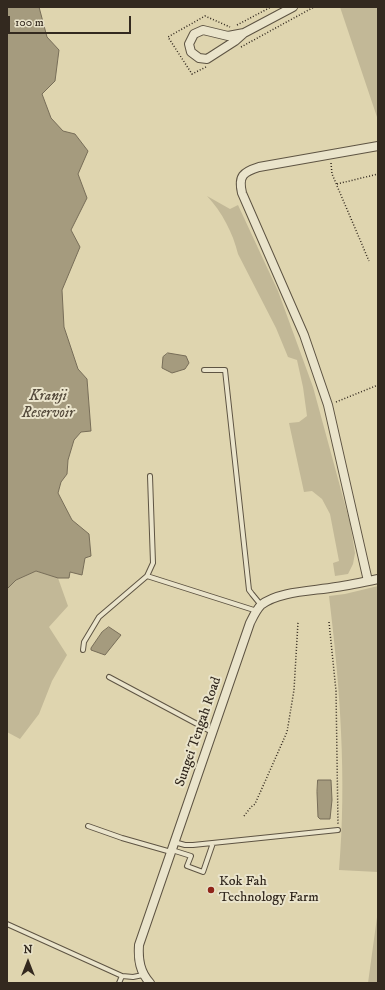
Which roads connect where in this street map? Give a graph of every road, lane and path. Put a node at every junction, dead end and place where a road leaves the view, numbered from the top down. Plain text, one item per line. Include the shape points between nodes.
1 (293, 7) edge
2 (244, 33) junction
3 (378, 146) edge
4 (330, 155) junction
5 (378, 174) edge
6 (336, 184) junction
7 (370, 261) dead end
8 (204, 370) dead end
9 (378, 385) edge
10 (328, 404) junction
11 (150, 476) dead end
12 (147, 576) junction
13 (378, 579) edge
14 (368, 582) junction
15 (259, 608) junction
16 (298, 622) dead end
17 (329, 622) dead end
18 (83, 650) dead end
19 (109, 677) dead end
20 (213, 732) junction
21 (333, 778) dead end
22 (338, 778) junction
23 (244, 816) dead end
24 (88, 826) dead end
25 (338, 830) joint
26 (213, 843) junction
27 (172, 848) junction
28 (7, 924) edge
29 (143, 975) junction
30 (122, 976) junction
31 (119, 983) edge
32 (150, 983) edge

1 - 2 street
2 - 2 street via 207,59 199,58 191,52 189,44 194,34 203,30 228,36
3 - 4 street
4 - 6 path
4 - 10 street via 247,171 242,176 240,186 304,335
5 - 6 path
6 - 7 path
8 - 15 lane via 225,370 250,590
9 - 10 path
10 - 14 street
11 - 12 lane via 153,552
12 - 15 lane
12 - 18 lane via 99,617 84,642
13 - 14 street
14 - 15 street via 286,594 272,598
15 - 20 street, Sungei Tengah Road via 250,624
16 - 23 path via 294,690 287,732 256,804
17 - 22 path via 336,691
19 - 20 lane
20 - 27 street, Sungei Tengah Road
21 - 22 path
22 - 25 path
24 - 27 lane via 122,838
25 - 26 lane
26 - 27 lane
26 - 27 lane via 203,872 187,866 191,856
27 - 29 street, Sungei Tengah Road via 139,945
28 - 30 lane
29 - 30 lane
29 - 32 street
30 - 31 lane

